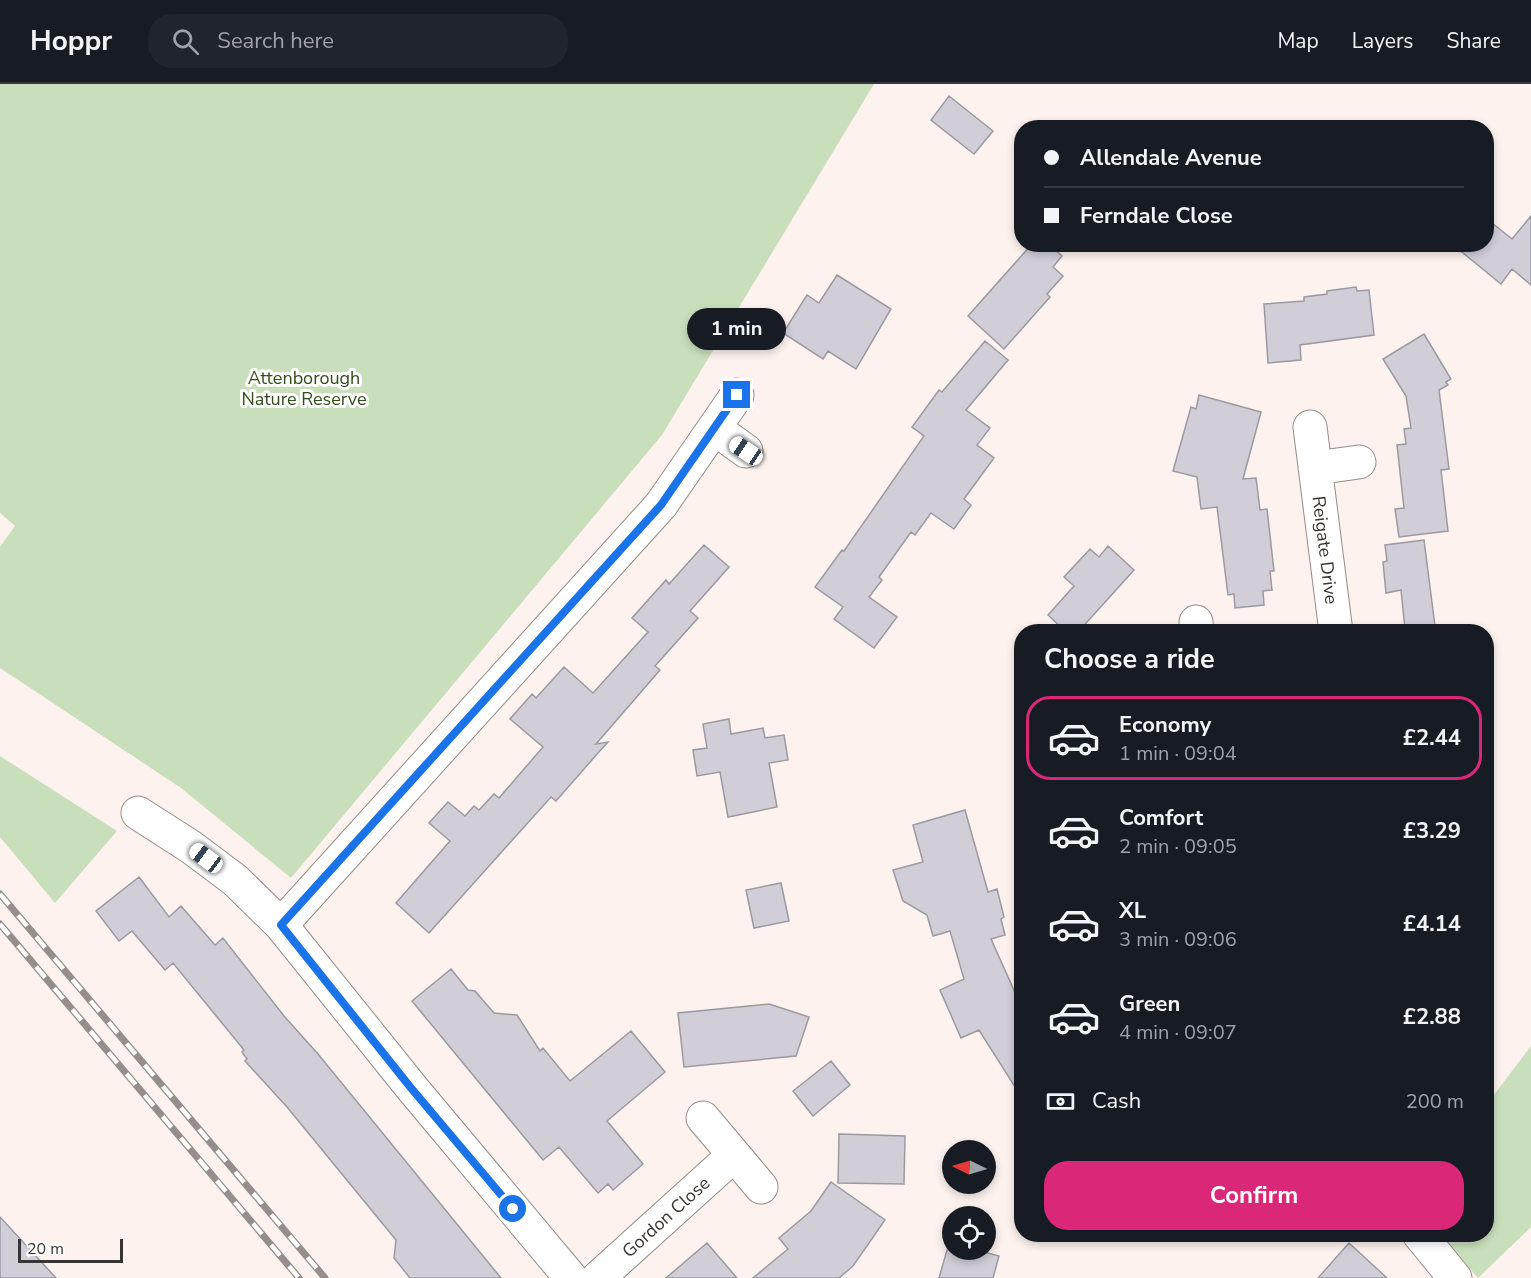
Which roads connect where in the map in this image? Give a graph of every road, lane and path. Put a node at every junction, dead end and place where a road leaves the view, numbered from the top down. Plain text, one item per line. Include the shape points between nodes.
1 (737, 395) dead end
2 (1310, 428) dead end
3 (714, 429) junction
4 (746, 451) dead end
5 (1359, 462) dead end
6 (1315, 468) junction
7 (1335, 624) edge
8 (138, 813) dead end
9 (281, 925) junction
10 (703, 1118) dead end
11 (734, 1155) junction
12 (761, 1187) dead end
13 (1426, 1242) edge
14 (571, 1278) edge
15 (598, 1278) edge
16 (1455, 1278) edge

1 - 3 street
2 - 6 street, Reigate Drive
3 - 4 street
3 - 9 street via 661,505
5 - 6 street
6 - 7 street, Reigate Drive
8 - 9 street via 235,880
9 - 14 street via 411,1088
10 - 11 street
11 - 12 street
11 - 15 street, Gordon Close
13 - 16 street

